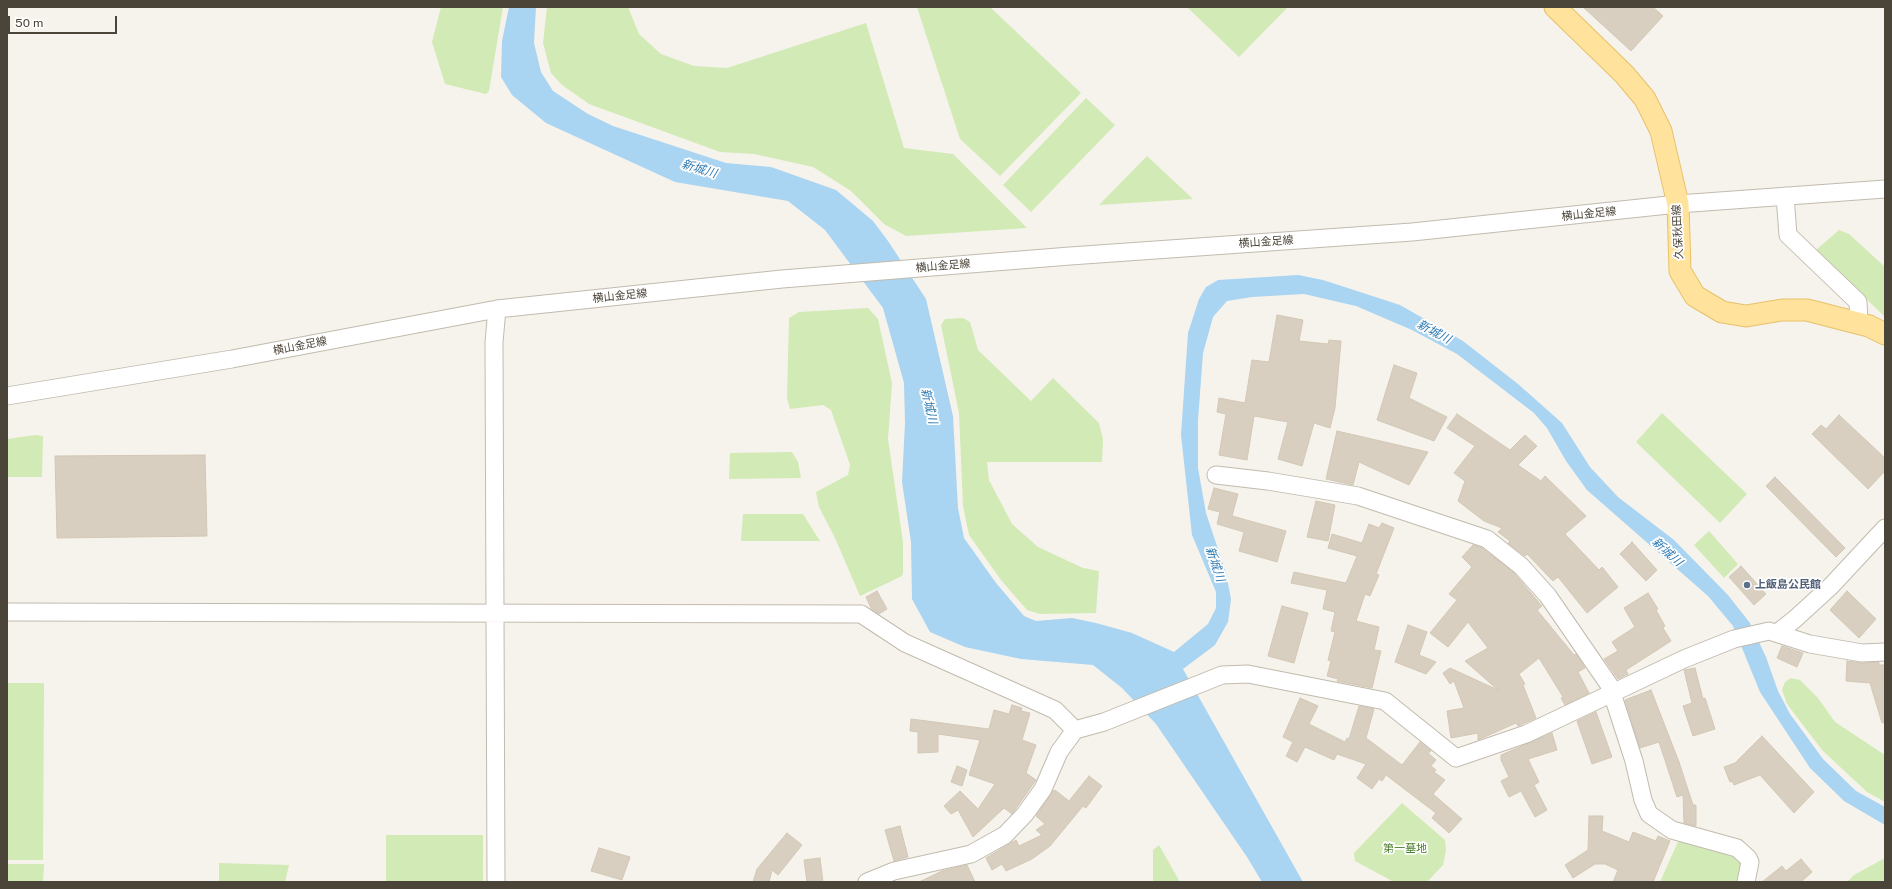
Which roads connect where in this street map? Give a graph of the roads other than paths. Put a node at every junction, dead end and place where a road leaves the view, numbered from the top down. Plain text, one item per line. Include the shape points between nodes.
1 (1555, 7) edge
2 (1885, 189) edge
3 (1785, 196) junction
4 (1678, 204) junction
5 (497, 309) junction
6 (1859, 323) junction
7 (1885, 334) edge
8 (7, 396) edge
9 (1216, 475) dead end
10 (1885, 528) edge
11 (7, 612) edge
12 (496, 613) junction
13 (1773, 632) junction
14 (1885, 652) edge
15 (1613, 692) junction
16 (1075, 730) junction
17 (496, 882) edge
18 (867, 882) edge
19 (1746, 882) edge

1 - 4 main road, 久保秋田線 via 1624,74 1645,100 1661,131
2 - 3 street, 横山金足線
3 - 4 street, 横山金足線
3 - 6 street via 1788,235 1858,302
4 - 5 street, 横山金足線 via 1412,232 782,279
4 - 6 main road, 久保秋田線 via 1680,271 1695,296 1722,312 1746,316 1782,310 1807,310
5 - 8 street, 横山金足線 via 232,359
5 - 12 street via 494,342
6 - 7 main road, 久保秋田線
9 - 15 street via 1358,496 1487,539 1521,566 1548,596
10 - 13 street via 1831,586 1795,619
11 - 12 street
12 - 16 street via 862,614 905,643 1055,710
12 - 17 street
13 - 14 street via 1810,644 1862,653
13 - 15 street via 1734,639
15 - 16 street via 1526,734 1456,758 1385,701 1248,674 1222,675 1104,722
15 - 19 street via 1649,814 1672,830 1737,848 1750,862
16 - 18 street via 1059,752 1043,789 1025,814 1005,835 971,854 894,871

